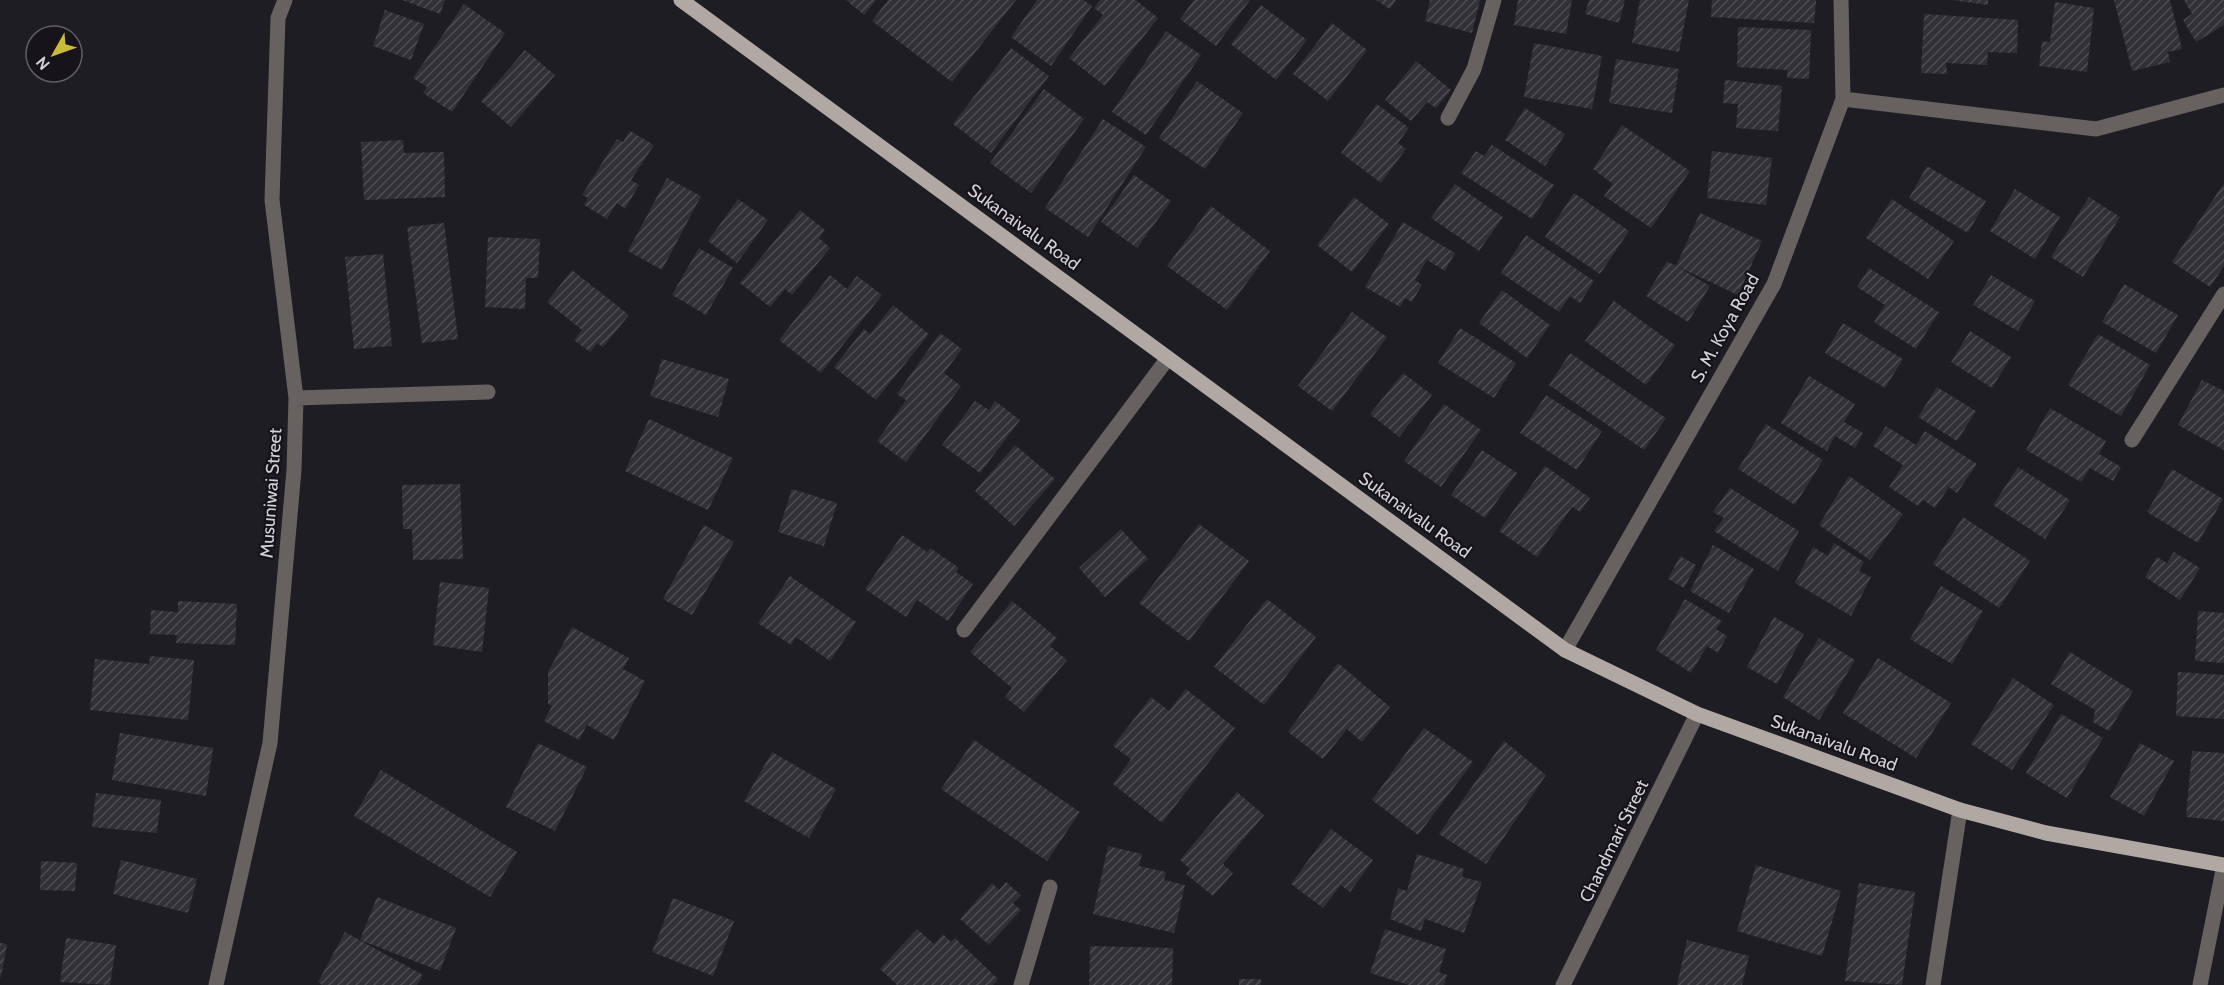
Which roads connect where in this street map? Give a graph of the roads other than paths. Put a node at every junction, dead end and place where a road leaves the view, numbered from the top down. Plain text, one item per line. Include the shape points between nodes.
1 (285, 0) edge
2 (681, 0) edge
3 (1494, 0) edge
4 (1841, 0) edge
5 (2224, 95) edge
6 (1843, 99) junction
7 (1448, 118) dead end
8 (2224, 294) edge
9 (1168, 358) junction
10 (488, 393) dead end
11 (296, 398) junction
12 (2132, 440) dead end
13 (964, 630) dead end
14 (1565, 650) junction
15 (1697, 714) junction
16 (1960, 810) junction
17 (2224, 866) edge
18 (1050, 887) dead end
19 (216, 985) edge
20 (1021, 985) edge
21 (1563, 985) edge
22 (1933, 985) edge
23 (2200, 985) edge

1 - 11 street, Musuniwai Street via 278,18 272,200
2 - 9 main road, Sukanaivalu Road
3 - 7 street via 1474,69
4 - 6 street, S. M. Koya Road
5 - 6 street via 2096,129
6 - 14 street, S. M. Koya Road via 1774,284
8 - 12 street
9 - 13 street
9 - 14 main road, Sukanaivalu Road
10 - 11 street
11 - 19 street, Musuniwai Street via 294,470 270,743
14 - 15 main road, Sukanaivalu Road
15 - 16 main road, Sukanaivalu Road
15 - 21 street, Chandmari Street
16 - 17 main road, Sukanaivalu Road via 2046,832
16 - 22 street
17 - 23 street
18 - 20 street

